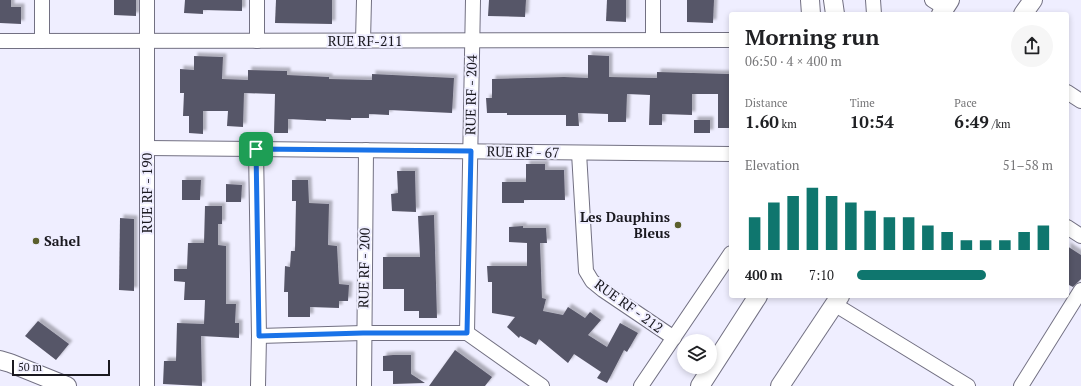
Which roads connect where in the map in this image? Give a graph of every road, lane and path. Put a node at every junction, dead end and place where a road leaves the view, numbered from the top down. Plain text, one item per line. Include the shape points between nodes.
1 (42, 0) edge
2 (147, 0) edge
3 (257, 0) edge
4 (364, 0) edge
5 (473, 0) edge
6 (653, 0) edge
7 (810, 0) edge
8 (833, 0) edge
9 (874, 0) edge
10 (1033, 0) edge
11 (811, 12) edge
12 (835, 12) edge
13 (874, 12) edge
14 (1024, 12) edge
15 (654, 40) junction
16 (729, 40) edge
17 (42, 41) junction
18 (147, 41) junction
19 (257, 41) junction
20 (363, 41) junction
21 (472, 41) junction
22 (0, 42) edge
23 (1069, 93) edge
24 (1081, 101) edge
25 (147, 148) junction
26 (256, 149) junction
27 (366, 150) junction
28 (471, 151) junction
29 (579, 153) junction
30 (729, 154) edge
31 (1069, 228) edge
32 (1081, 236) edge
33 (729, 256) edge
34 (1081, 290) edge
35 (757, 298) edge
36 (837, 300) edge
37 (363, 333) junction
38 (467, 333) junction
39 (259, 336) junction
40 (674, 338) junction
41 (0, 360) edge
42 (67, 386) edge
43 (147, 386) edge
44 (258, 386) edge
45 (364, 386) edge
46 (542, 386) edge
47 (642, 386) edge
48 (700, 386) edge
49 (780, 386) edge
50 (968, 386) edge
51 (1021, 386) edge

1 - 17 street
2 - 18 street, RUE RF - 190
3 - 19 street
4 - 20 street
5 - 21 street, RUE RF - 204
6 - 15 street
7 - 11 main road
8 - 12 main road
9 - 13 street
10 - 14 main road
15 - 16 street, RUE RF-211
15 - 21 street, RUE RF-211
17 - 18 street, RUE RF-211
17 - 22 street, RUE RF-211
18 - 19 street, RUE RF-211
18 - 25 street, RUE RF - 190
19 - 20 street, RUE RF-211
20 - 21 street, RUE RF-211
21 - 28 street, RUE RF - 204
23 - 24 street
25 - 26 street, RUE RF - 67
25 - 43 street, RUE RF - 190
26 - 27 street, RUE RF - 67
26 - 39 street
27 - 28 street, RUE RF - 67
27 - 37 street, RUE RF - 200
28 - 29 street, RUE RF - 67
28 - 38 street, RUE RF - 204
29 - 30 street, RUE RF - 67
29 - 40 street, RUE RF - 212 via 586,271 592,281 603,290
31 - 32 street
33 - 40 street
34 - 51 street
35 - 48 main road
36 - 49 main road
36 - 50 street
37 - 38 street
37 - 39 street
37 - 45 street, RUE RF - 200
38 - 46 street
39 - 44 street
40 - 47 street
41 - 42 main road

